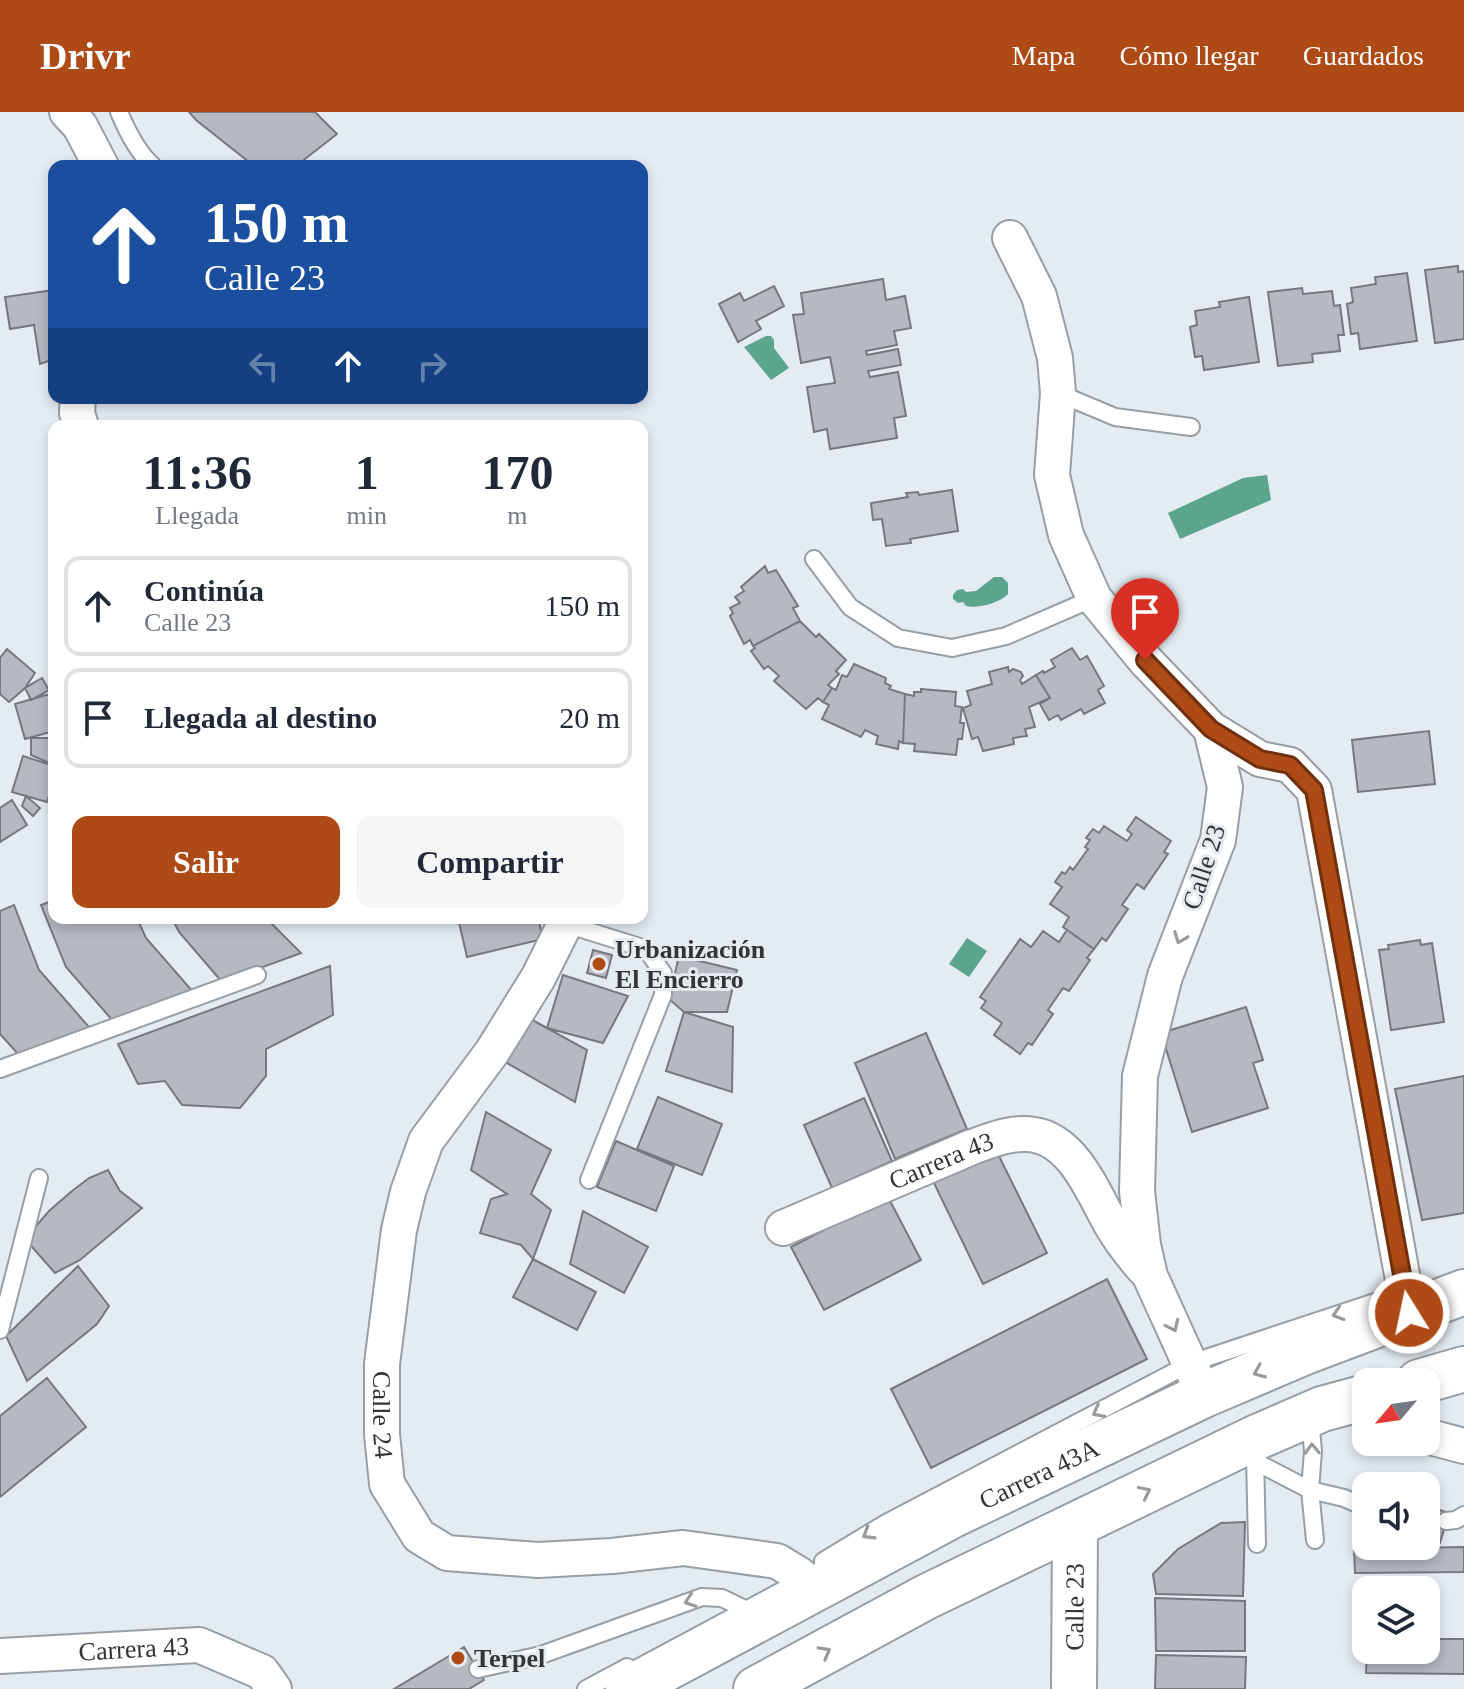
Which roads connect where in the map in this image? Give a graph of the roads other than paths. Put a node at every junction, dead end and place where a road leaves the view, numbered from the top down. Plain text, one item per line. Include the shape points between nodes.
1 (67, 112) edge
2 (119, 112) edge
3 (98, 160) edge
4 (147, 160) edge
5 (1010, 238) dead end
6 (1058, 393) junction
7 (1191, 427) dead end
8 (814, 559) dead end
9 (1094, 598) junction
10 (1211, 729) junction
11 (1260, 759) junction
12 (1225, 787) junction
13 (565, 924) edge
14 (575, 924) edge
15 (257, 975) dead end
16 (0, 1069) edge
17 (39, 1178) dead end
18 (589, 1180) dead end
19 (1089, 1183) junction
20 (1137, 1191) junction
21 (783, 1228) dead end
22 (1150, 1276) junction
23 (1464, 1292) edge
24 (1412, 1297) junction
25 (0, 1330) edge
26 (1464, 1369) edge
27 (1440, 1376) edge
28 (1198, 1379) junction
29 (1352, 1401) edge
30 (1316, 1412) junction
31 (1352, 1418) edge
32 (1440, 1440) edge
33 (1464, 1446) edge
34 (1257, 1451) junction
35 (1310, 1490) junction
36 (1352, 1502) edge
37 (1464, 1515) edge
38 (1446, 1521) dead end
39 (1075, 1526) junction
40 (1315, 1540) dead end
41 (1257, 1544) dead end
42 (800, 1583) junction
43 (747, 1610) junction
44 (0, 1656) edge
45 (478, 1669) dead end
46 (633, 1675) edge
47 (1070, 1677) edge
48 (268, 1680) edge
49 (586, 1689) edge
50 (756, 1689) edge

1 - 3 street
2 - 4 lane
5 - 6 street via 1039,296
6 - 7 lane via 1115,417
6 - 9 street via 1052,475 1066,535
8 - 9 lane via 850,607 898,638 952,648 1006,636
9 - 10 street
10 - 11 street
10 - 12 street, Calle 23
11 - 12 street
11 - 24 street via 1290,765 1314,790
12 -> 20 street, Calle 23 via 1218,840 1165,976 1140,1076
13 - 42 street, Calle 24 via 492,1052 426,1141 408,1192 382,1364 387,1484 419,1536 447,1553 538,1560 683,1548 777,1561
14 - 18 lane via 646,949 663,973 663,995
15 - 16 lane
17 - 25 lane
19 - 20 street via 1120,1194
19 - 21 street, Carrera 43 via 1071,1156 1049,1139 1027,1133 972,1147
19 - 22 street, Carrera 43 via 1112,1227
20 - 22 street, Calle 23
22 -> 28 street, Calle 23
23 - 24 main road, Carrera 43A
24 -> 28 main road, Carrera 43A via 1305,1352
26 - 27 main road
28 -> 42 main road, Carrera 43A via 897,1544
29 - 30 main road
30 - 31 street
30 - 34 main road
35 -> 30 lane
32 - 33 street
34 - 35 lane
39 -> 34 main road
34 - 41 lane
35 - 36 lane
35 - 40 lane
37 - 38 lane
39 - 47 main road, Calle 23
50 -> 39 main road via 926,1597
42 - 43 main road, Carrera 43A
43 -> 45 lane via 722,1598 702,1597 541,1655
43 - 46 main road, Carrera 43A
44 - 48 street, Carrera 43 via 199,1645
46 - 49 lane

